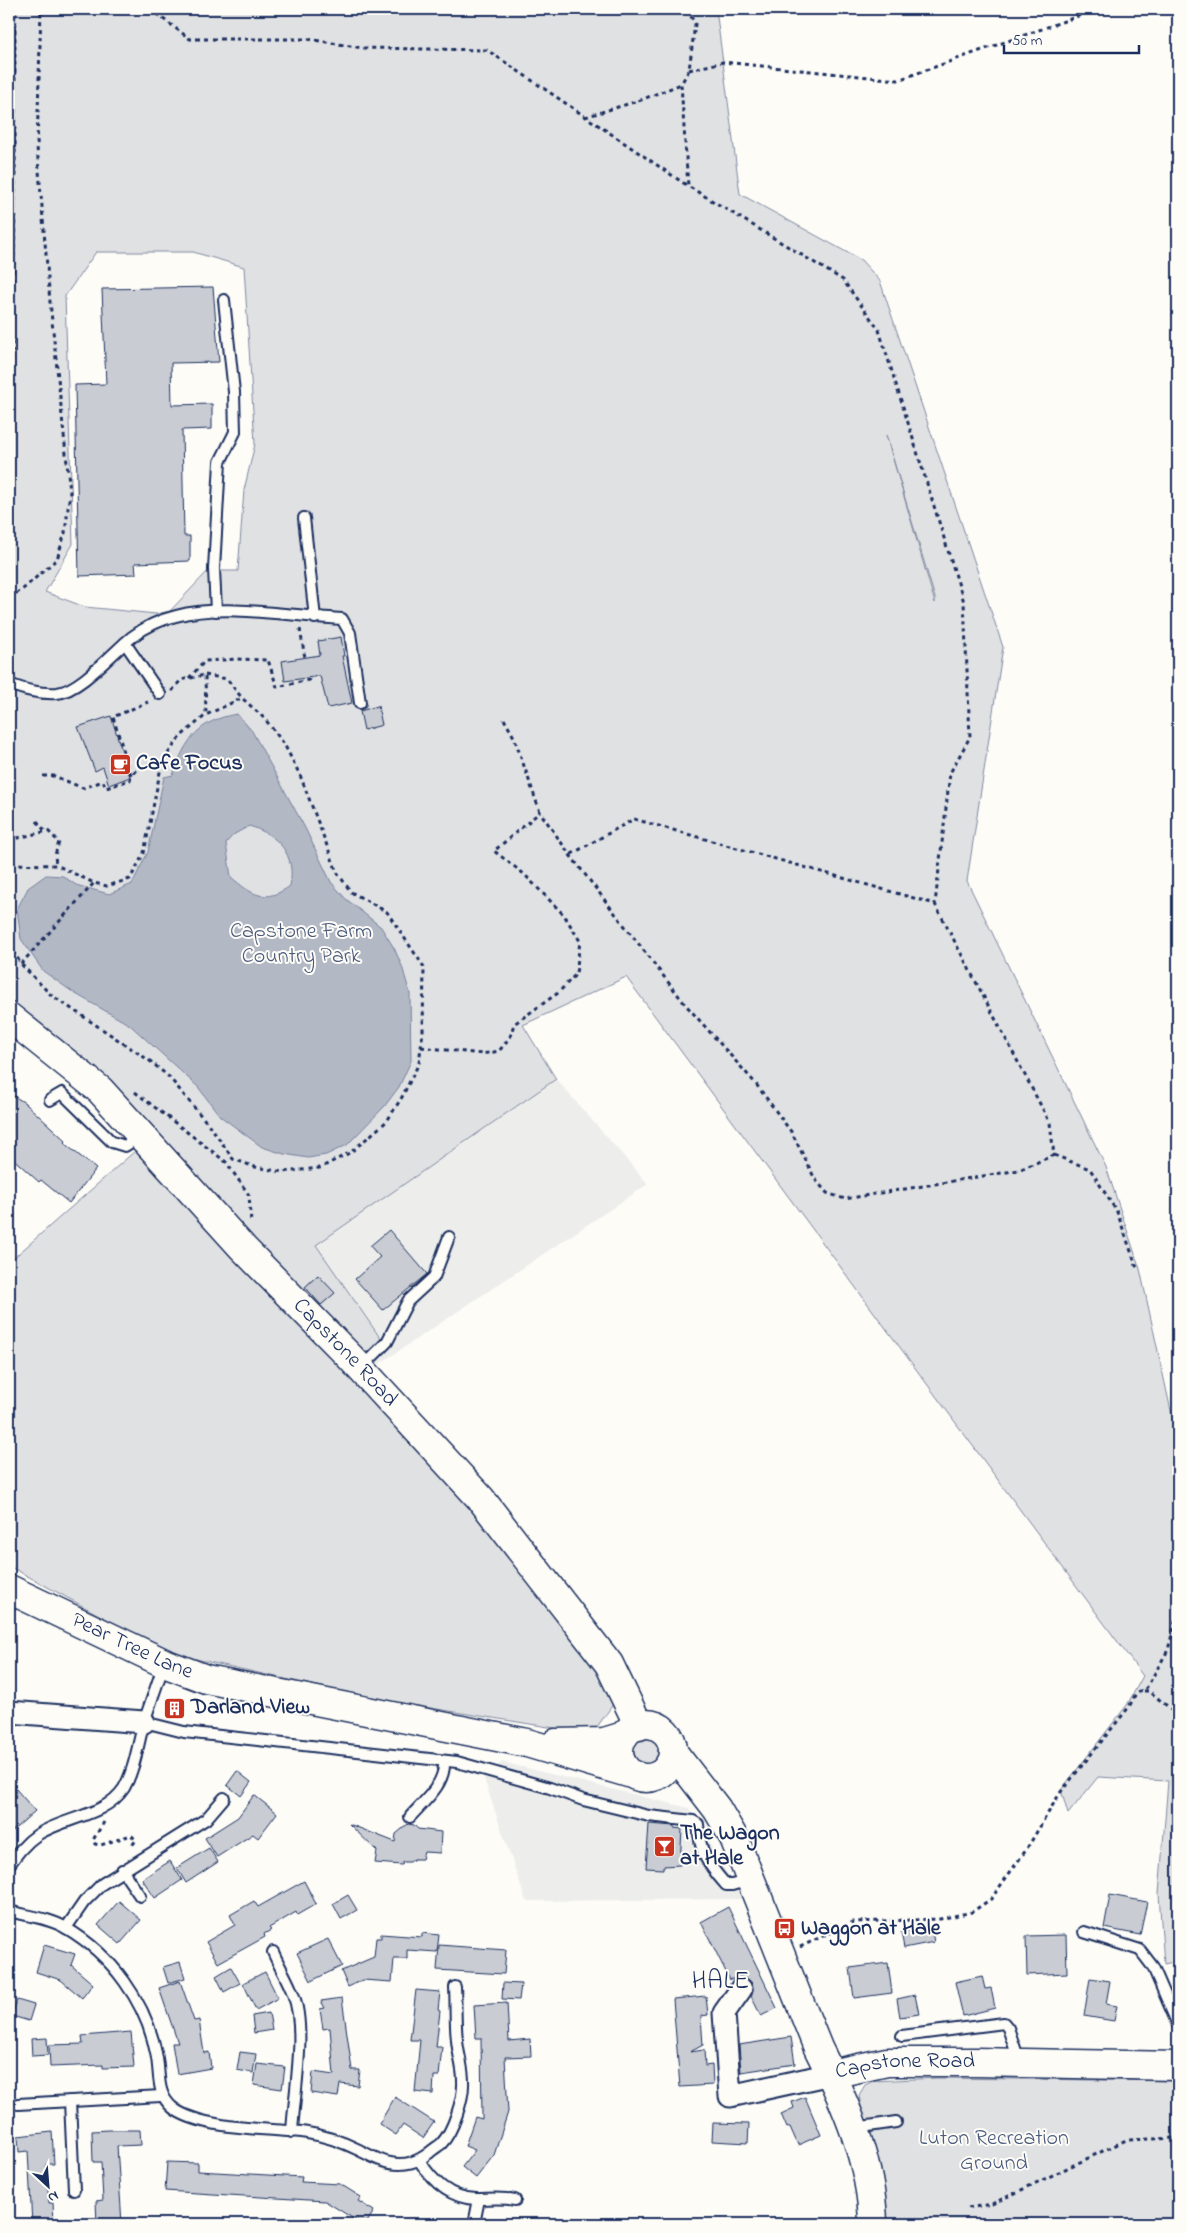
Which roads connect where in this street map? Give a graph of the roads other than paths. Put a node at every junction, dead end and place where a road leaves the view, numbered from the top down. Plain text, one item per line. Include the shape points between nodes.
1 (224, 300) dead end
2 (304, 518) dead end
3 (216, 611) junction
4 (316, 618) junction
5 (125, 643) junction
6 (9, 684) edge
7 (162, 695) road end
8 (360, 703) dead end
9 (9, 1017) edge
10 (50, 1100) dead end
11 (142, 1135) junction
12 (449, 1237) dead end
13 (360, 1368) junction
14 (9, 1588) edge
15 (164, 1663) junction
16 (9, 1712) edge
17 (144, 1722) junction
18 (632, 1731) junction
19 (527, 1742) junction
20 (673, 1752) junction
21 (444, 1761) junction
22 (644, 1776) junction
23 (224, 1798) dead end
24 (717, 1809) junction
25 (410, 1817) dead end
26 (9, 1866) edge
27 (122, 1870) junction
28 (752, 1879) junction
29 (140, 1896) dead end
30 (9, 1911) edge
31 (66, 1928) junction
32 (1084, 1932) dead end
33 (273, 1952) dead end
34 (456, 1987) dead end
35 (741, 1989) dead end
36 (1178, 2025) edge
37 (902, 2036) dead end
38 (1020, 2063) junction
39 (1178, 2066) edge
40 (831, 2074) junction
41 (161, 2096) junction
42 (70, 2102) junction
43 (18, 2104) dead end
44 (896, 2122) dead end
45 (853, 2128) junction
46 (292, 2132) junction
47 (419, 2160) junction
48 (74, 2190) dead end
49 (480, 2199) junction
50 (515, 2200) dead end
51 (474, 2224) edge
52 (872, 2224) edge

1 - 3 lane via 235,432 220,462 214,569
2 - 4 lane
3 - 4 lane
3 - 5 lane via 152,623
4 - 8 lane via 342,619 350,633
5 - 6 lane via 83,681 58,693 30,692
5 - 7 lane
9 - 11 street, Capstone Road via 100,1090
10 - 11 lane via 62,1093 112,1142 125,1146
11 - 13 street, Capstone Road via 243,1248
12 - 13 lane via 434,1277 408,1302 387,1342
13 - 18 street, Capstone Road via 481,1499 608,1664
14 - 15 street, Pear Tree Lane
15 - 17 lane
15 - 19 street, Pear Tree Lane via 206,1679
16 - 17 street
17 - 21 lane via 184,1732
17 - 26 lane via 124,1788 113,1800 38,1834 22,1847
18 - 19 street, Pear Tree Lane via 604,1742
18 - 20 street via 647,1724 663,1730
18 - 22 street via 620,1754 627,1770
19 - 22 street, Pear Tree Lane
20 - 22 street via 668,1768 661,1774
20 - 24 street, Capstone Road
21 - 25 lane via 442,1780
21 - 28 lane via 458,1762 649,1816 693,1821 698,1824 706,1863 726,1885
22 - 24 street via 667,1781
23 - 27 lane via 206,1819
24 - 28 street, Capstone Road
27 - 29 lane
27 - 31 lane via 93,1891
28 - 40 street, Capstone Road
30 - 31 lane
31 - 41 lane via 101,1955 136,1998 154,2040
32 - 36 lane via 1140,1950 1153,1967
33 - 46 lane via 294,1994 297,2011 299,2044
34 - 47 lane via 457,2040 464,2082 459,2106 451,2130 441,2144
35 - 40 street via 724,2013 730,2096
37 - 38 lane via 1004,2023
38 - 39 street, Capstone Road
38 - 40 street, Capstone Road via 887,2062
40 - 45 street
41 - 42 lane
41 - 46 lane via 175,2110 196,2118 232,2127
42 - 43 lane
42 - 48 lane
44 - 45 lane
45 - 52 street via 866,2169
46 - 47 lane via 331,2139 389,2163
47 - 49 lane via 430,2176 447,2191 465,2198
49 - 50 lane
49 - 51 lane

